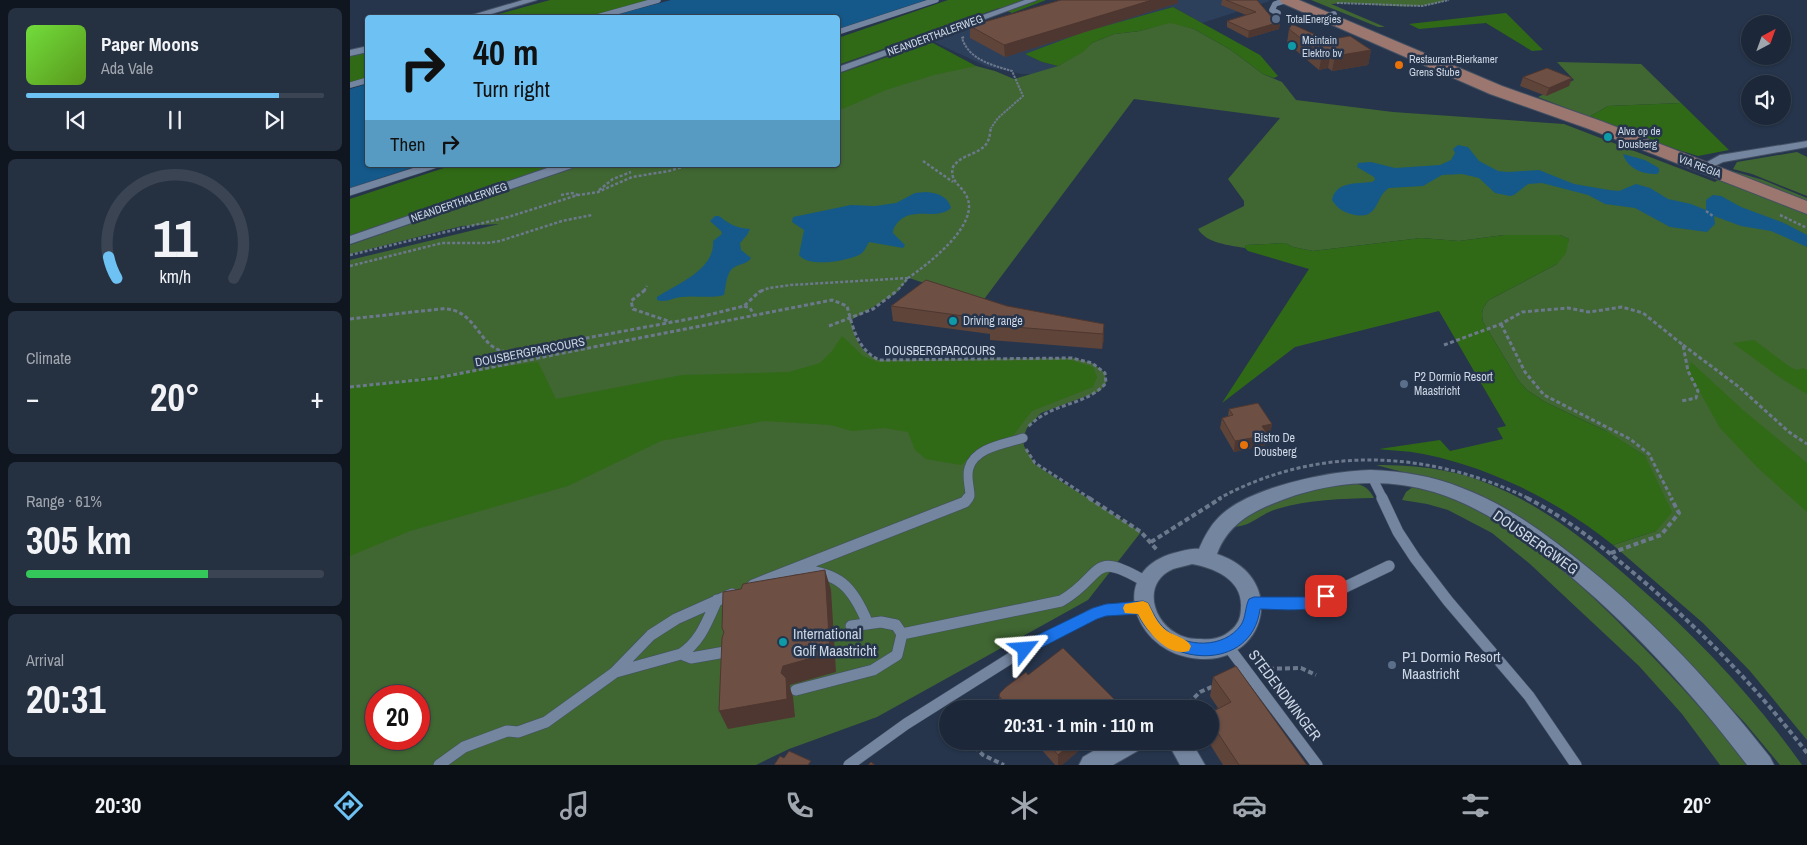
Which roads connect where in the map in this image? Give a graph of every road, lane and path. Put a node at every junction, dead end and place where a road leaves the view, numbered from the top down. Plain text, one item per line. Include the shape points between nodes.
1 (533, 0) edge
2 (658, 0) edge
3 (936, 0) edge
4 (1033, 0) edge
5 (1300, 0) edge
6 (1449, 0) edge
7 (1284, 4) edge
8 (1331, 12) junction
9 (477, 15) edge
10 (605, 15) edge
11 (1294, 19) dead end
12 (840, 31) edge
13 (967, 35) dead end
14 (365, 50) edge
15 (350, 53) edge
16 (840, 69) edge
17 (365, 81) edge
18 (350, 85) edge
19 (1807, 144) edge
20 (923, 161) dead end
21 (428, 167) edge
22 (562, 167) edge
23 (682, 167) edge
24 (1704, 167) junction
25 (630, 172) dead end
26 (954, 182) junction
27 (350, 192) edge
28 (590, 194) junction
29 (561, 195) dead end
30 (578, 195) junction
31 (1807, 208) edge
32 (1706, 211) dead end
33 (592, 214) dead end
34 (1713, 216) dead end
35 (350, 240) edge
36 (350, 255) edge
37 (350, 266) edge
38 (908, 278) junction
39 (647, 286) dead end
40 (744, 306) junction
41 (754, 315) junction
42 (350, 319) edge
43 (851, 320) junction
44 (671, 322) junction
45 (1501, 324) junction
46 (829, 326) dead end
47 (1682, 344) junction
48 (1444, 345) dead end
49 (350, 387) edge
50 (1681, 401) dead end
51 (1023, 438) junction
52 (1807, 444) edge
53 (1371, 475) junction
54 (1151, 542) dead end
55 (1611, 553) dead end
56 (1206, 558) junction
57 (1389, 566) dead end
58 (792, 569) junction
59 (1146, 582) junction
60 (717, 600) junction
61 (1254, 603) junction
62 (1143, 608) junction
63 (868, 624) junction
64 (851, 626) dead end
65 (902, 634) junction
66 (1227, 645) junction
67 (725, 652) edge
68 (681, 654) junction
69 (614, 672) junction
70 (796, 690) dead end
71 (978, 750) edge
72 (1117, 750) edge
73 (1184, 750) edge
74 (439, 765) edge
75 (849, 765) edge
76 (1004, 765) edge
77 (1091, 765) edge
78 (1193, 765) edge
79 (1317, 765) edge
80 (1576, 765) edge
81 (1762, 765) edge

1 - 9 street
2 - 10 lane
3 - 12 lane
4 - 16 street, NEANDERTHALERWEG
5 - 8 main road
6 - 8 path via 1407,6 1342,2
7 - 8 main road
8 - 11 lane via 1299,22
8 - 24 main road, VIA REGIA via 1471,77
13 - 26 path via 962,38 963,44 977,58 1012,71 1023,96 992,124 985,145 953,166
14 - 15 street
17 - 18 lane
19 - 24 street via 1720,159
20 - 26 path
21 - 27 lane
22 - 35 street, NEANDERTHALERWEG
23 - 28 path via 632,177
24 - 31 main road, VIA REGIA
25 - 28 path
26 - 38 path via 967,196 969,209 965,221 935,260
28 - 30 path
29 - 30 path
30 - 36 path via 508,217
32 - 34 path
33 - 37 path via 500,241 442,243
38 - 40 path via 770,288 759,292
38 - 43 path via 895,294
39 - 44 path via 631,301 633,309
40 - 41 path via 750,308
40 - 44 path
41 - 43 path, DOUSBERGPARCOURS via 832,300 847,306
41 - 49 path, DOUSBERGPARCOURS via 437,378
42 - 44 path via 446,308 469,317 492,348 506,352
43 - 46 path
43 - 51 path, DOUSBERGPARCOURS via 854,336 867,354 879,360 1072,358 1092,363 1105,373 1106,383 1100,391 1041,413 1027,428
45 - 47 path via 1522,312 1541,309 1568,308 1589,312 1622,307 1643,313
45 - 48 path
45 - 55 path via 1525,372 1544,394 1630,438 1649,454 1678,514 1661,535
47 - 50 path via 1688,371 1698,391 1696,398
47 - 52 path
51 - 54 path via 1035,464 1141,532
51 - 58 lane via 990,448 975,459 969,468 970,496 965,502
53 - 56 street, DOUSBERGWEG via 1292,489 1242,508 1211,541
53 - 80 lane via 1398,532 1415,558 1529,696
53 - 81 street, DOUSBERGWEG via 1410,480 1455,492 1504,517 1553,551 1605,594 1674,660
56 - 59 street via 1179,558 1167,562 1154,570
56 - 61 street via 1218,561 1239,575
57 - 61 lane via 1310,604
58 - 60 lane
58 - 63 lane via 834,575 847,586
59 - 62 street via 1142,594
59 - 65 lane via 1129,571 1108,565 1092,572 1076,591 1061,601
60 - 68 lane via 693,648
60 - 69 lane via 651,635
61 - 66 street via 1247,628
62 - 66 street via 1149,622 1175,644 1193,649
62 - 75 lane via 1106,610 1085,617 1016,654
63 - 64 lane
63 - 65 lane via 896,625
65 - 70 lane via 897,655 873,670
66 - 79 lane, STEDENDWINGER
67 - 68 lane via 690,658
68 - 69 lane
69 - 74 lane via 546,722 518,732 507,731 464,747
71 - 76 path
72 - 77 street
73 - 78 street

